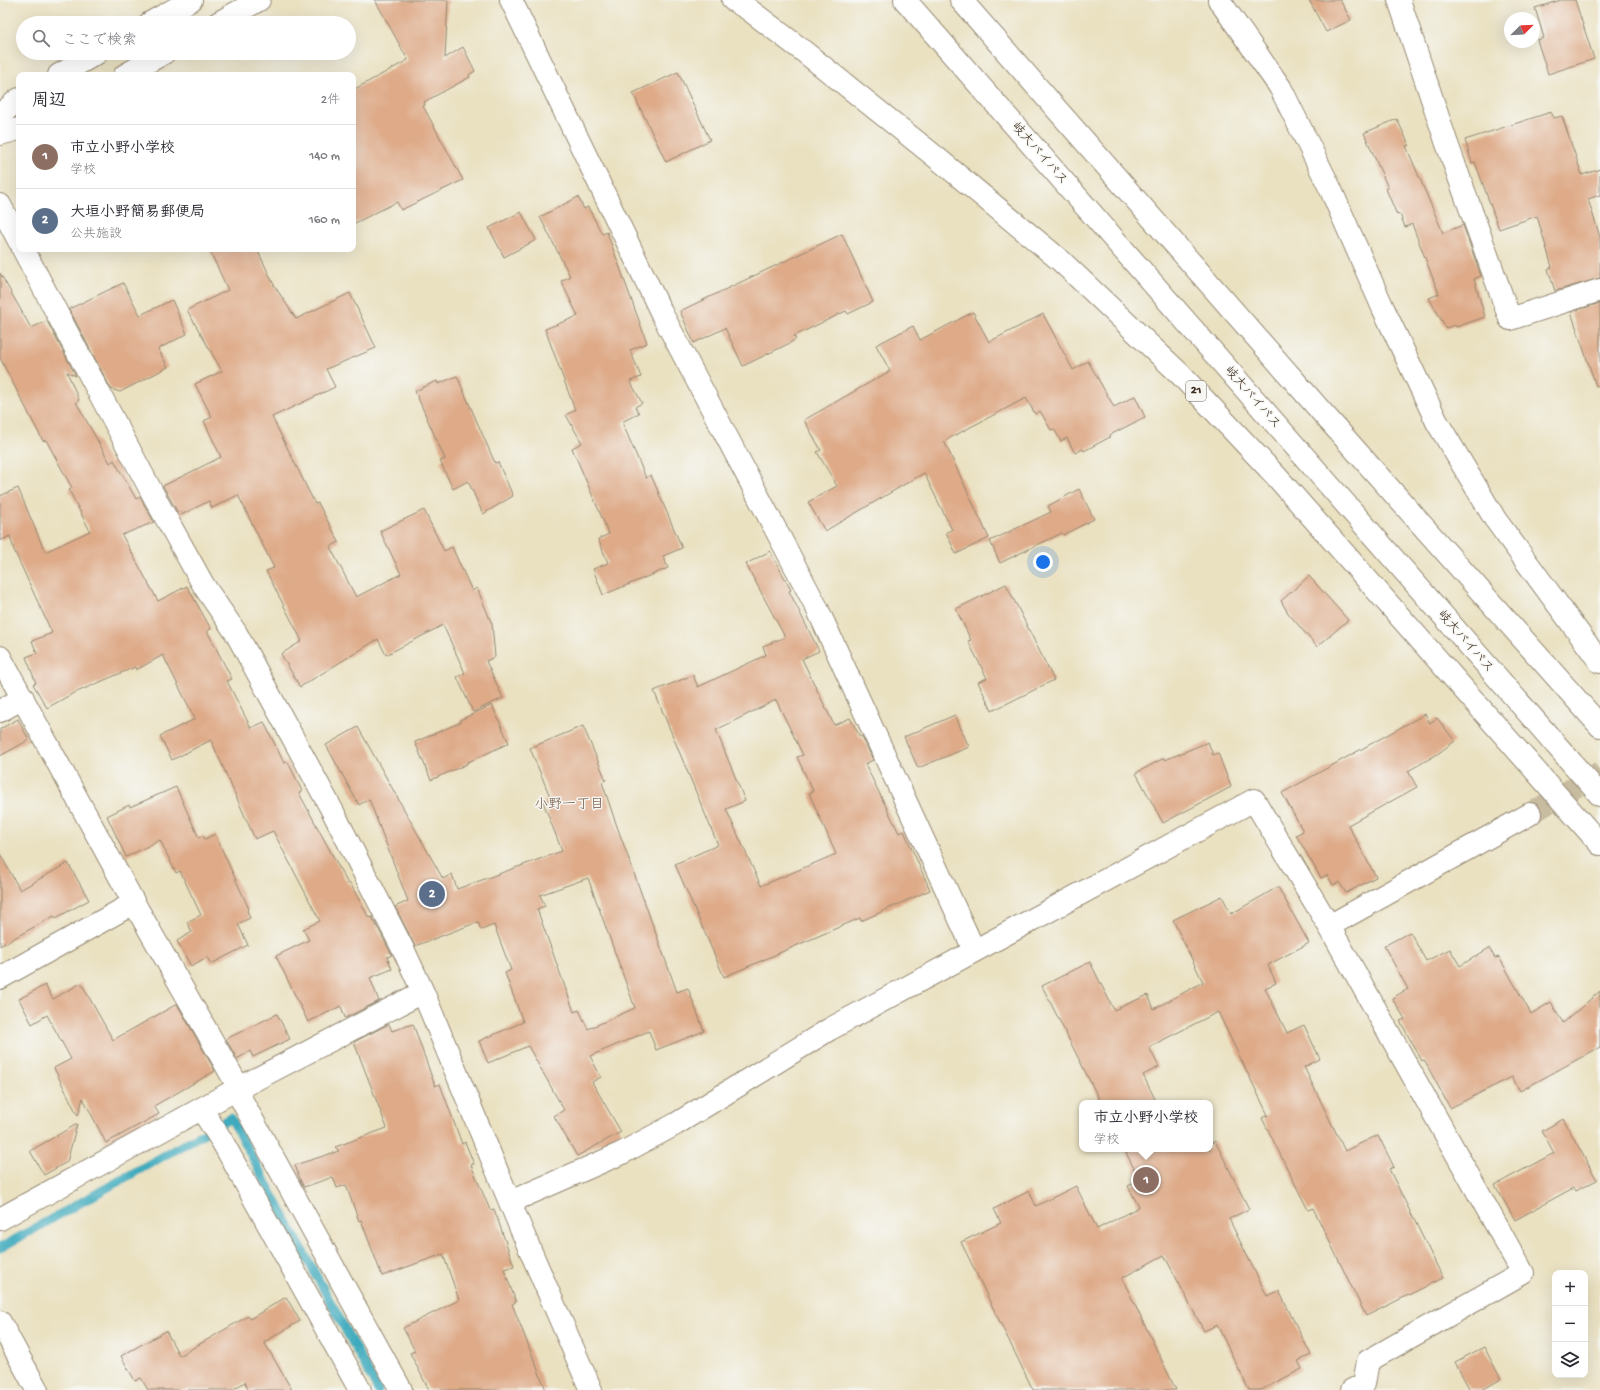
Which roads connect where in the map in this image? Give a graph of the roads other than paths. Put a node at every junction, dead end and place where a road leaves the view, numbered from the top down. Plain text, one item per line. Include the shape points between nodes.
1 (191, 0) edge
2 (259, 0) edge
3 (511, 0) edge
4 (733, 0) edge
5 (905, 0) edge
6 (961, 0) edge
7 (1219, 0) edge
8 (1399, 0) edge
9 (162, 16) edge
10 (230, 16) edge
11 (85, 60) edge
12 (152, 60) edge
13 (63, 72) edge
14 (130, 72) edge
15 (16, 102) edge
16 (0, 115) edge
17 (16, 130) edge
18 (0, 134) edge
19 (0, 205) edge
20 (16, 235) edge
21 (25, 252) edge
22 (1600, 290) edge
23 (1600, 662) edge
24 (2, 664) edge
25 (23, 698) junction
26 (0, 711) edge
27 (1600, 726) edge
28 (1600, 795) edge
29 (1530, 814) tunnel mouth
30 (1600, 844) edge
31 (134, 903) junction
32 (1328, 926) junction
33 (974, 950) junction
34 (0, 978) edge
35 (423, 992) junction
36 (239, 1088) junction
37 (202, 1110) junction
38 (510, 1202) junction
39 (0, 1219) edge
40 (0, 1322) edge
41 (36, 1390) edge
42 (360, 1390) edge
43 (401, 1390) edge
44 (591, 1390) edge
45 (1352, 1390) edge

1 - 9 main road
2 - 10 main road
3 - 33 main road via 662,314 816,606
4 - 30 main road, 21 via 814,60 1061,261 1179,373 1276,476
5 - 28 main road, 岐大バイパス
6 - 27 main road
7 - 23 main road via 1280,87 1330,188 1437,422 1495,519
8 - 22 main road via 1510,319
11 - 13 main road
12 - 14 main road
15 - 16 main road
17 - 18 main road
19 - 20 main road
21 - 35 main road via 156,500 204,586 236,633 332,810
24 - 25 main road
25 - 26 main road
25 - 31 main road
29 - 32 main road
31 - 34 main road
31 - 36 main road
32 - 33 main road via 1254,800
32 - 45 main road via 1523,1273 1368,1361 1364,1384
33 - 38 main road via 830,1029 676,1124 622,1153
35 - 36 main road
35 - 38 main road
36 - 37 main road
36 - 43 main road via 242,1099
37 - 39 main road
37 - 42 main road via 222,1140
38 - 44 main road
40 - 41 main road

